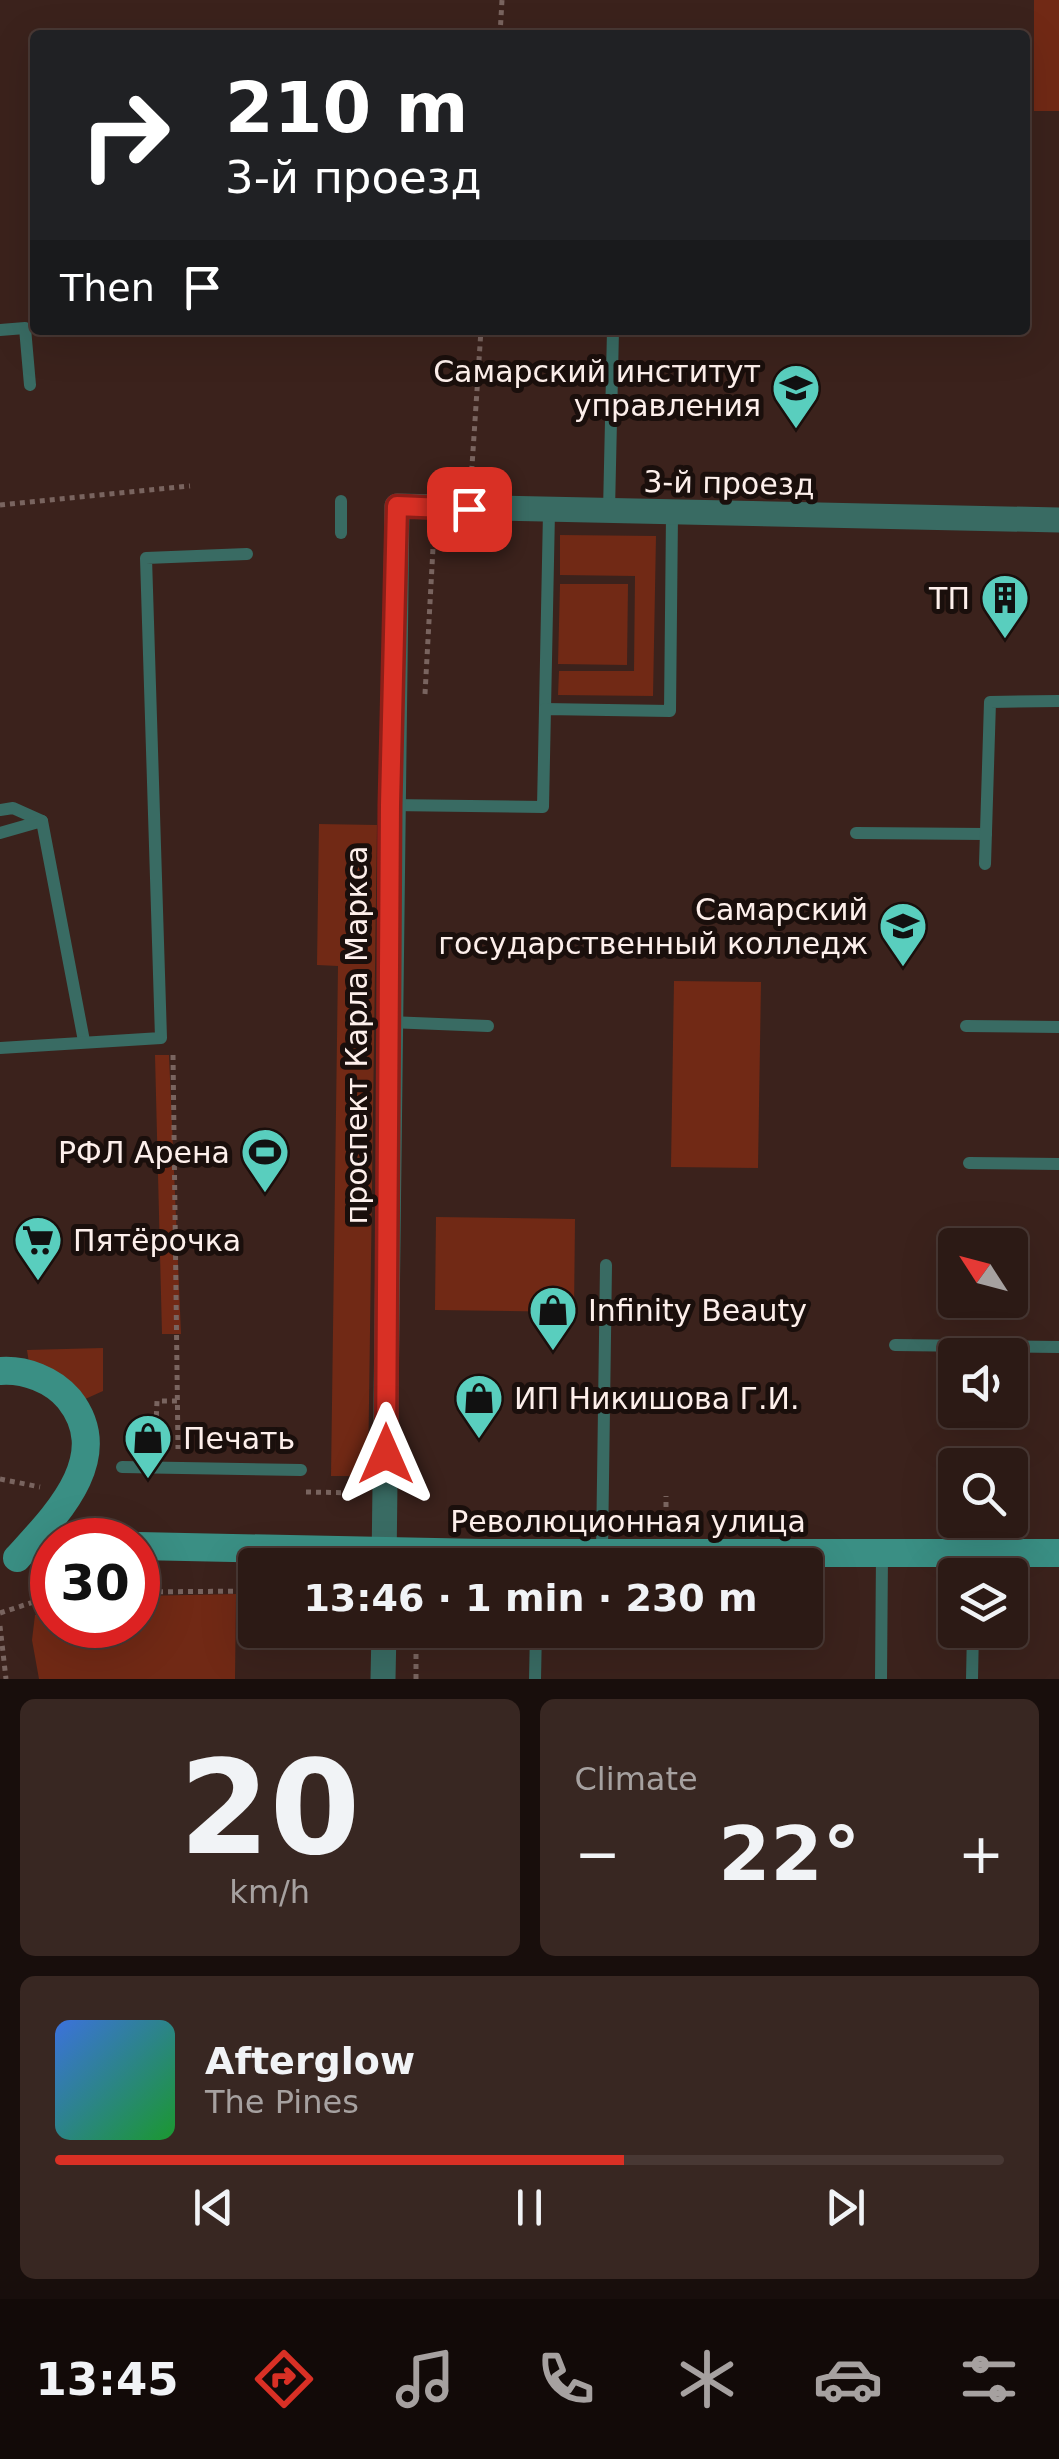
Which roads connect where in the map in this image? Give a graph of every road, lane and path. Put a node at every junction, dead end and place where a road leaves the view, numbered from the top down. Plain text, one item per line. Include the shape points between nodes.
1 (502, 0) edge
2 (500, 30) edge
3 (0, 330) edge
4 (481, 335) edge
5 (613, 335) edge
6 (30, 385) dead end
7 (190, 486) dead end
8 (341, 501) dead end
9 (0, 505) edge
10 (397, 506) joint
11 (469, 509) junction
12 (549, 512) junction
13 (610, 514) junction
14 (672, 514) junction
15 (1059, 520) edge
16 (341, 533) dead end
17 (247, 554) dead end
18 (1059, 700) edge
19 (545, 709) junction
20 (390, 805) junction
21 (0, 810) edge
22 (42, 821) junction
23 (856, 832) dead end
24 (0, 833) edge
25 (986, 834) junction
26 (986, 864) dead end
27 (388, 1022) junction
28 (488, 1026) dead end
29 (966, 1026) dead end
30 (1059, 1027) edge
31 (84, 1041) junction
32 (0, 1048) edge
33 (969, 1162) dead end
34 (1059, 1164) edge
35 (606, 1265) dead end
36 (894, 1345) dead end
37 (1059, 1347) edge
38 (0, 1371) edge
39 (178, 1401) dead end
40 (122, 1467) dead end
41 (154, 1467) junction
42 (300, 1470) dead end
43 (160, 1547) edge
44 (384, 1548) edge
45 (602, 1548) edge
46 (238, 1550) edge
47 (823, 1554) edge
48 (882, 1554) junction
49 (1059, 1554) edge
50 (9, 1560) edge
51 (238, 1590) edge
52 (160, 1592) edge
53 (30, 1603) edge
54 (0, 1612) edge
55 (0, 1626) edge
56 (384, 1648) edge
57 (416, 1648) edge
58 (536, 1648) edge
59 (973, 1648) edge
60 (6, 1679) edge
61 (383, 1679) edge
62 (416, 1679) edge
63 (536, 1679) edge
64 (880, 1679) edge
65 (972, 1679) edge

1 - 2 path
3 - 6 lane via 25,328
4 - 11 path
5 - 13 lane
7 - 9 path
8 - 16 lane
10 - 11 street, 3-й проезд
10 - 20 street, проспект Карла Маркса
11 - 12 street, 3-й проезд
12 - 13 street, 3-й проезд
12 - 19 lane
13 - 14 street, 3-й проезд
14 - 15 street, 3-й проезд
14 - 19 lane via 670,711
17 - 31 lane via 146,558 161,1038
18 - 25 lane via 990,702
19 - 20 lane via 544,807
20 - 27 street, проспект Карла Маркса
21 - 22 lane via 14,808
22 - 24 lane
22 - 31 lane
23 - 25 lane
25 - 26 lane
27 - 28 lane
27 - 44 street, проспект Карла Маркса
29 - 30 lane
31 - 32 lane
33 - 34 lane
35 - 45 lane
36 - 37 lane
38 - 50 main road via 30,1374 62,1390 86,1438 85,1464 73,1489
39 - 41 path via 157,1401
40 - 41 lane
41 - 42 lane
43 - 46 main road, Революционная улица
47 - 48 main road, Революционная улица
48 - 49 main road, Революционная улица
48 - 64 lane
51 - 52 path
53 - 54 path
55 - 60 path
56 - 61 street
57 - 62 path
58 - 63 lane
59 - 65 lane

